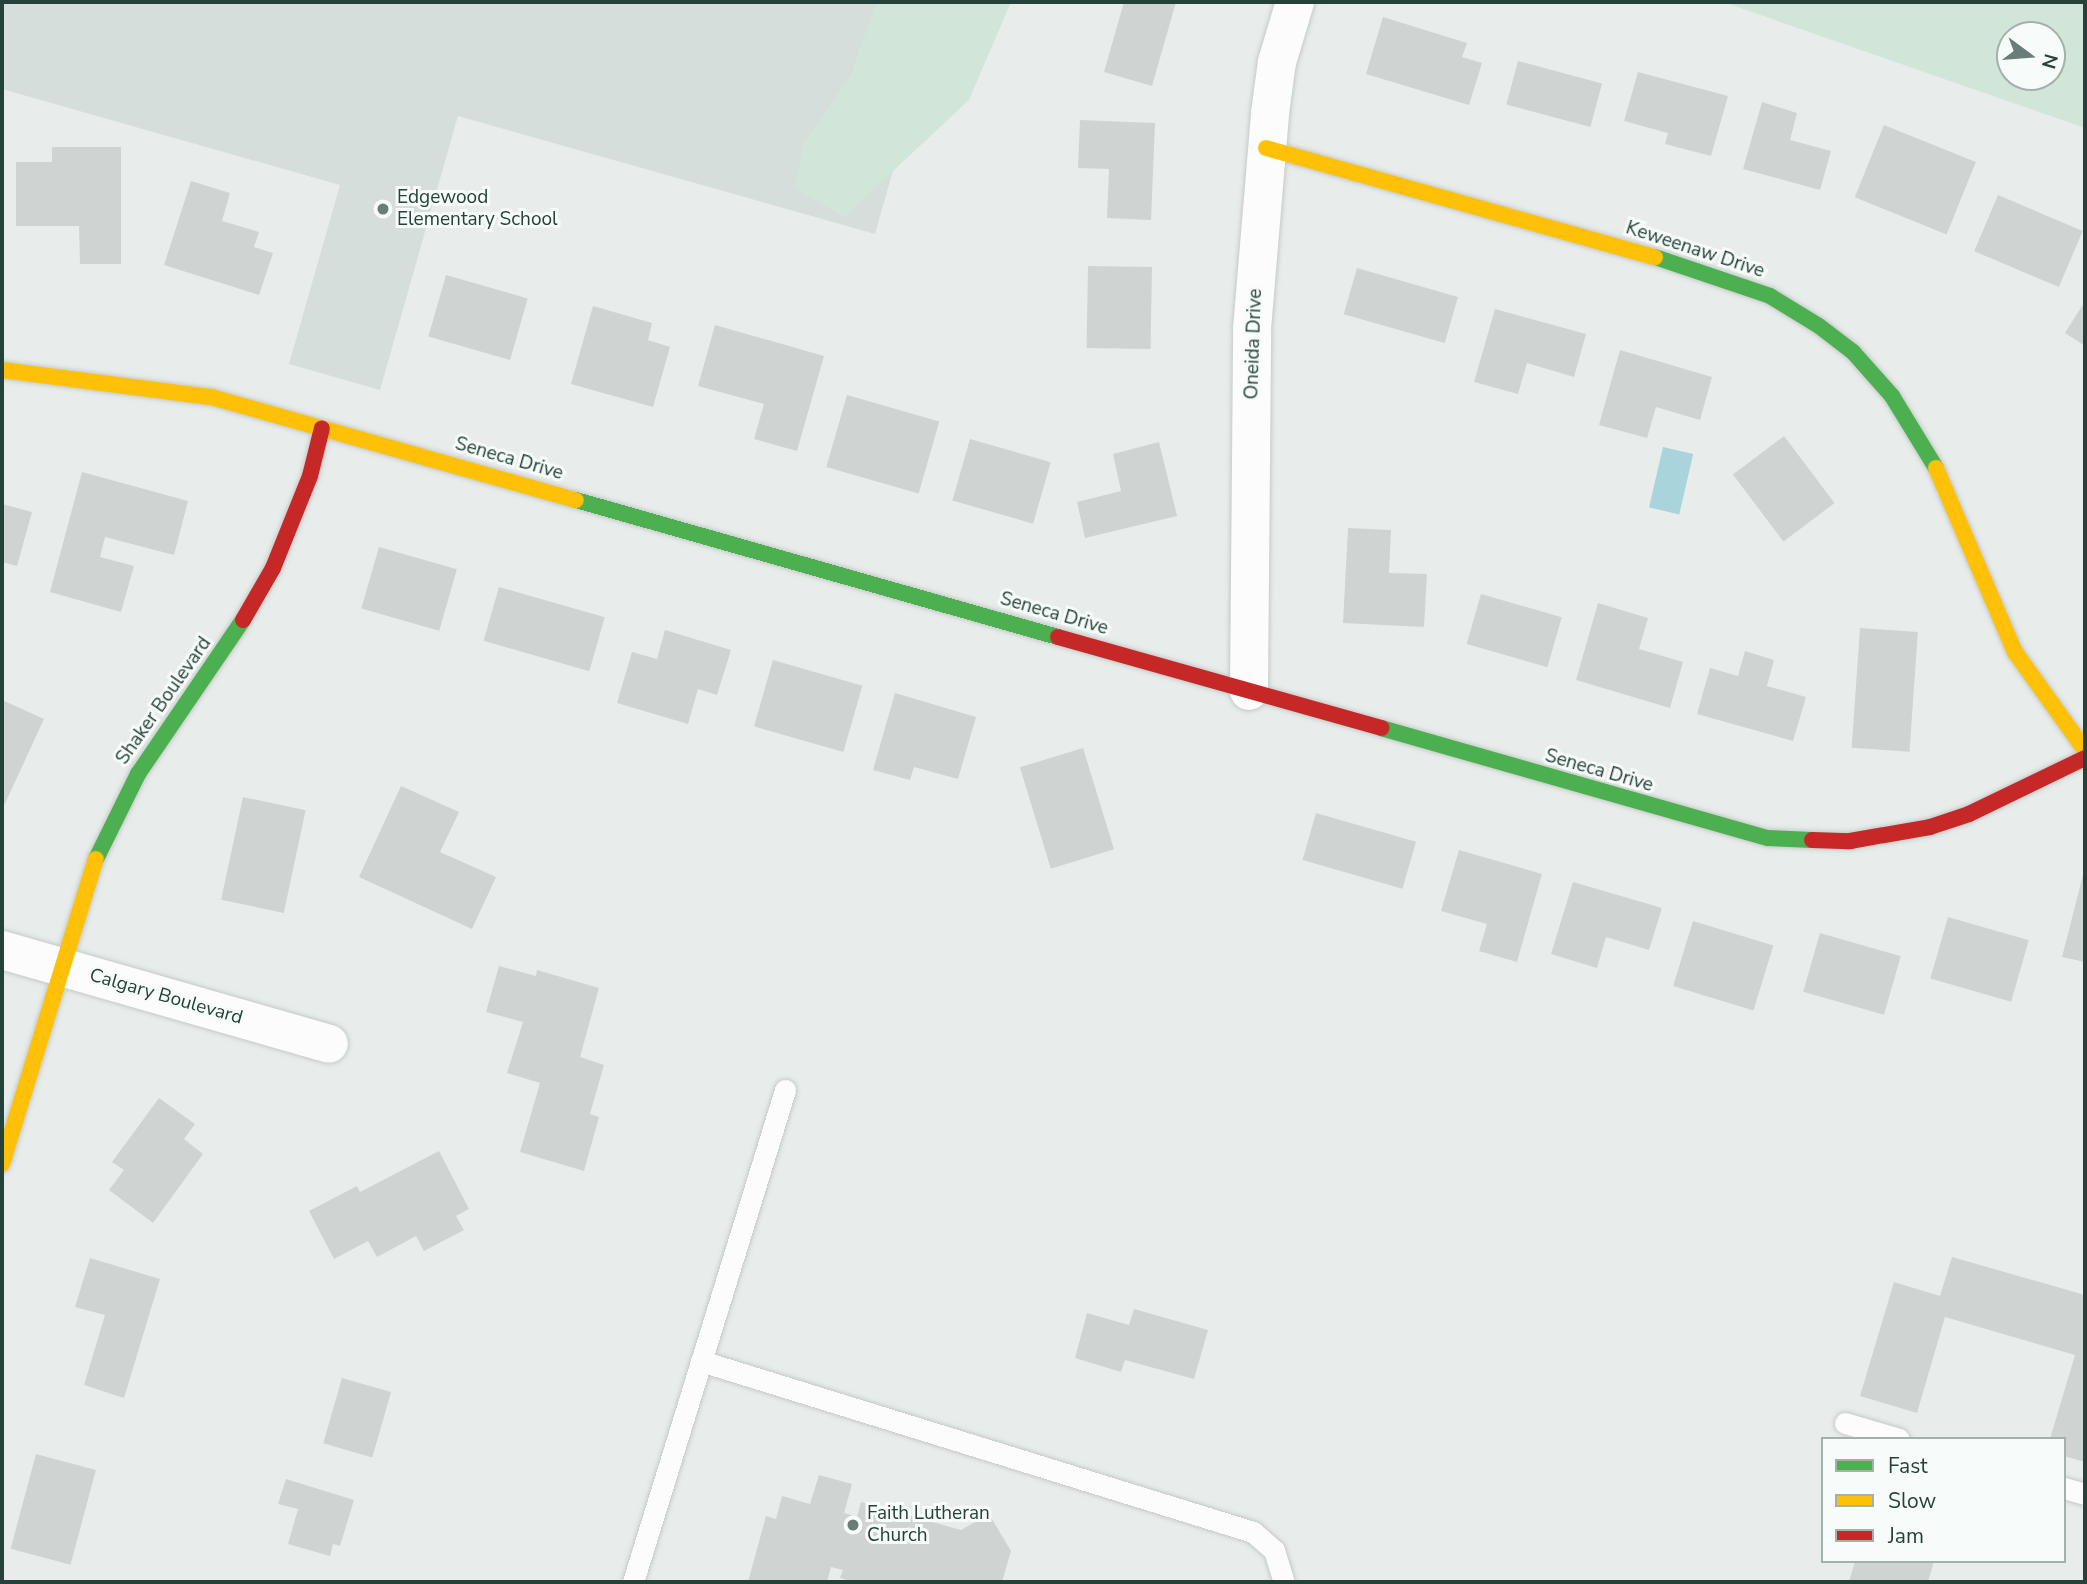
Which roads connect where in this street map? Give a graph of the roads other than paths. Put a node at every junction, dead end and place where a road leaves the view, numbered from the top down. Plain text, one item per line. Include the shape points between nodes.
1 (1295, 2) edge
2 (1266, 148) junction
3 (2, 370) edge
4 (322, 428) junction
5 (1248, 691) junction
6 (2085, 750) edge
7 (2085, 758) edge
8 (2, 950) edge
9 (58, 966) junction
10 (329, 1044) dead end
11 (785, 1090) dead end
12 (2, 1164) edge
13 (701, 1361) junction
14 (1845, 1423) dead end
15 (1892, 1437) edge
16 (2066, 1489) edge
17 (2085, 1494) edge
18 (633, 1582) edge
19 (1284, 1582) edge

1 - 2 street, Oneida Drive via 1277,62
2 - 5 street, Oneida Drive via 1252,329
2 - 6 street, Keweenaw Drive via 1712,273 1770,296 1819,326 1853,352 1892,396 1930,453 2015,652
3 - 4 street, Seneca Drive via 211,397
4 - 5 street, Seneca Drive
4 - 9 street, Shaker Boulevard via 310,476 273,568 229,645 132,784 90,870
5 - 7 street, Seneca Drive via 1728,830 1809,841 1850,841 1930,827 1969,814
8 - 9 street, Calgary Boulevard
9 - 10 street, Calgary Boulevard
9 - 12 street, Shaker Boulevard
11 - 13 lane
13 - 18 lane
13 - 19 lane via 1253,1532 1274,1550
14 - 15 lane
16 - 17 lane

